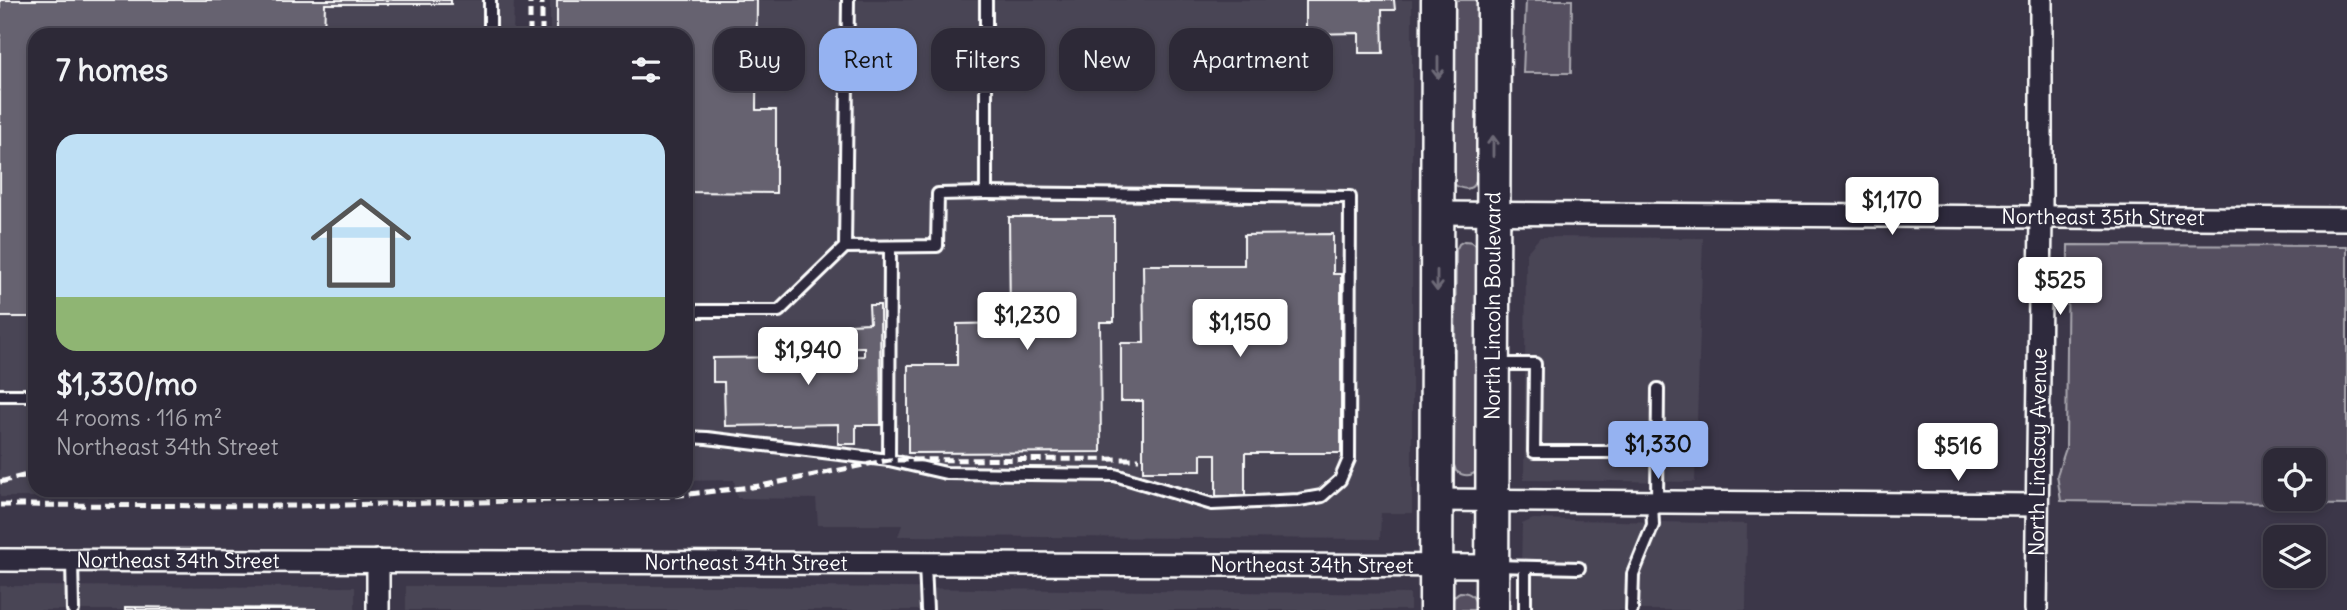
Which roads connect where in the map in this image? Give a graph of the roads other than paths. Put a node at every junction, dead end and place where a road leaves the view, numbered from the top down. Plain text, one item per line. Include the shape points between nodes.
1 (490, 0) edge
2 (848, 0) edge
3 (986, 0) edge
4 (1437, 0) edge
5 (1494, 0) edge
6 (2041, 0) edge
7 (490, 28) edge
8 (986, 193) junction
9 (1437, 213) junction
10 (1493, 214) junction
11 (2041, 217) junction
12 (2347, 219) edge
13 (845, 247) junction
14 (890, 247) junction
15 (693, 311) edge
16 (1492, 364) junction
17 (1658, 389) dead end
18 (0, 395) edge
19 (28, 395) edge
20 (693, 437) edge
21 (1658, 452) junction
22 (889, 460) junction
23 (1436, 500) junction
24 (1492, 501) junction
25 (1655, 502) junction
26 (2037, 505) junction
27 (0, 560) edge
28 (72, 560) junction
29 (378, 561) junction
30 (925, 564) junction
31 (1436, 566) junction
32 (1492, 566) junction
33 (1525, 567) junction
34 (1580, 568) dead end
35 (73, 610) edge
36 (378, 610) edge
37 (926, 610) edge
38 (1436, 610) edge
39 (1492, 610) edge
40 (1525, 610) edge
41 (1632, 610) edge
42 (2036, 610) edge

1 - 7 lane
2 - 13 lane
3 - 8 lane
4 -> 9 main road
10 -> 5 main road, North Lincoln Boulevard
6 - 11 street, North Lindsay Avenue
8 - 14 lane via 937,194 937,246
8 - 22 lane via 1350,197 1349,459 1340,480 1322,496 1212,504 1115,475 946,473
9 - 10 street, Northeast 35th Street
9 -> 23 main road
10 - 11 street, Northeast 35th Street
10 - 16 main road, North Lincoln Boulevard
11 - 12 street, Northeast 35th Street
11 - 26 street, North Lindsay Avenue
13 - 14 lane
13 - 15 lane via 779,311
14 - 22 lane
16 - 21 lane via 1535,364 1534,452
16 - 24 main road, North Lincoln Boulevard
17 - 21 lane
18 - 19 lane
20 - 22 lane
21 - 25 lane
23 - 24 street
23 - 31 main road
24 - 25 street
24 - 32 main road, North Lincoln Boulevard
25 - 26 street
25 - 41 lane via 1653,525 1633,574
26 - 42 street, North Lindsay Avenue
27 - 28 street, Northeast 34th Street
28 - 29 street, Northeast 34th Street
28 - 35 lane
29 - 30 street, Northeast 34th Street
29 - 36 street
30 - 31 street, Northeast 34th Street
30 - 37 lane
31 - 32 street, Northeast 34th Street
31 - 38 main road
32 - 33 lane
32 - 39 main road, North Lincoln Boulevard
33 - 34 lane
33 - 40 lane

